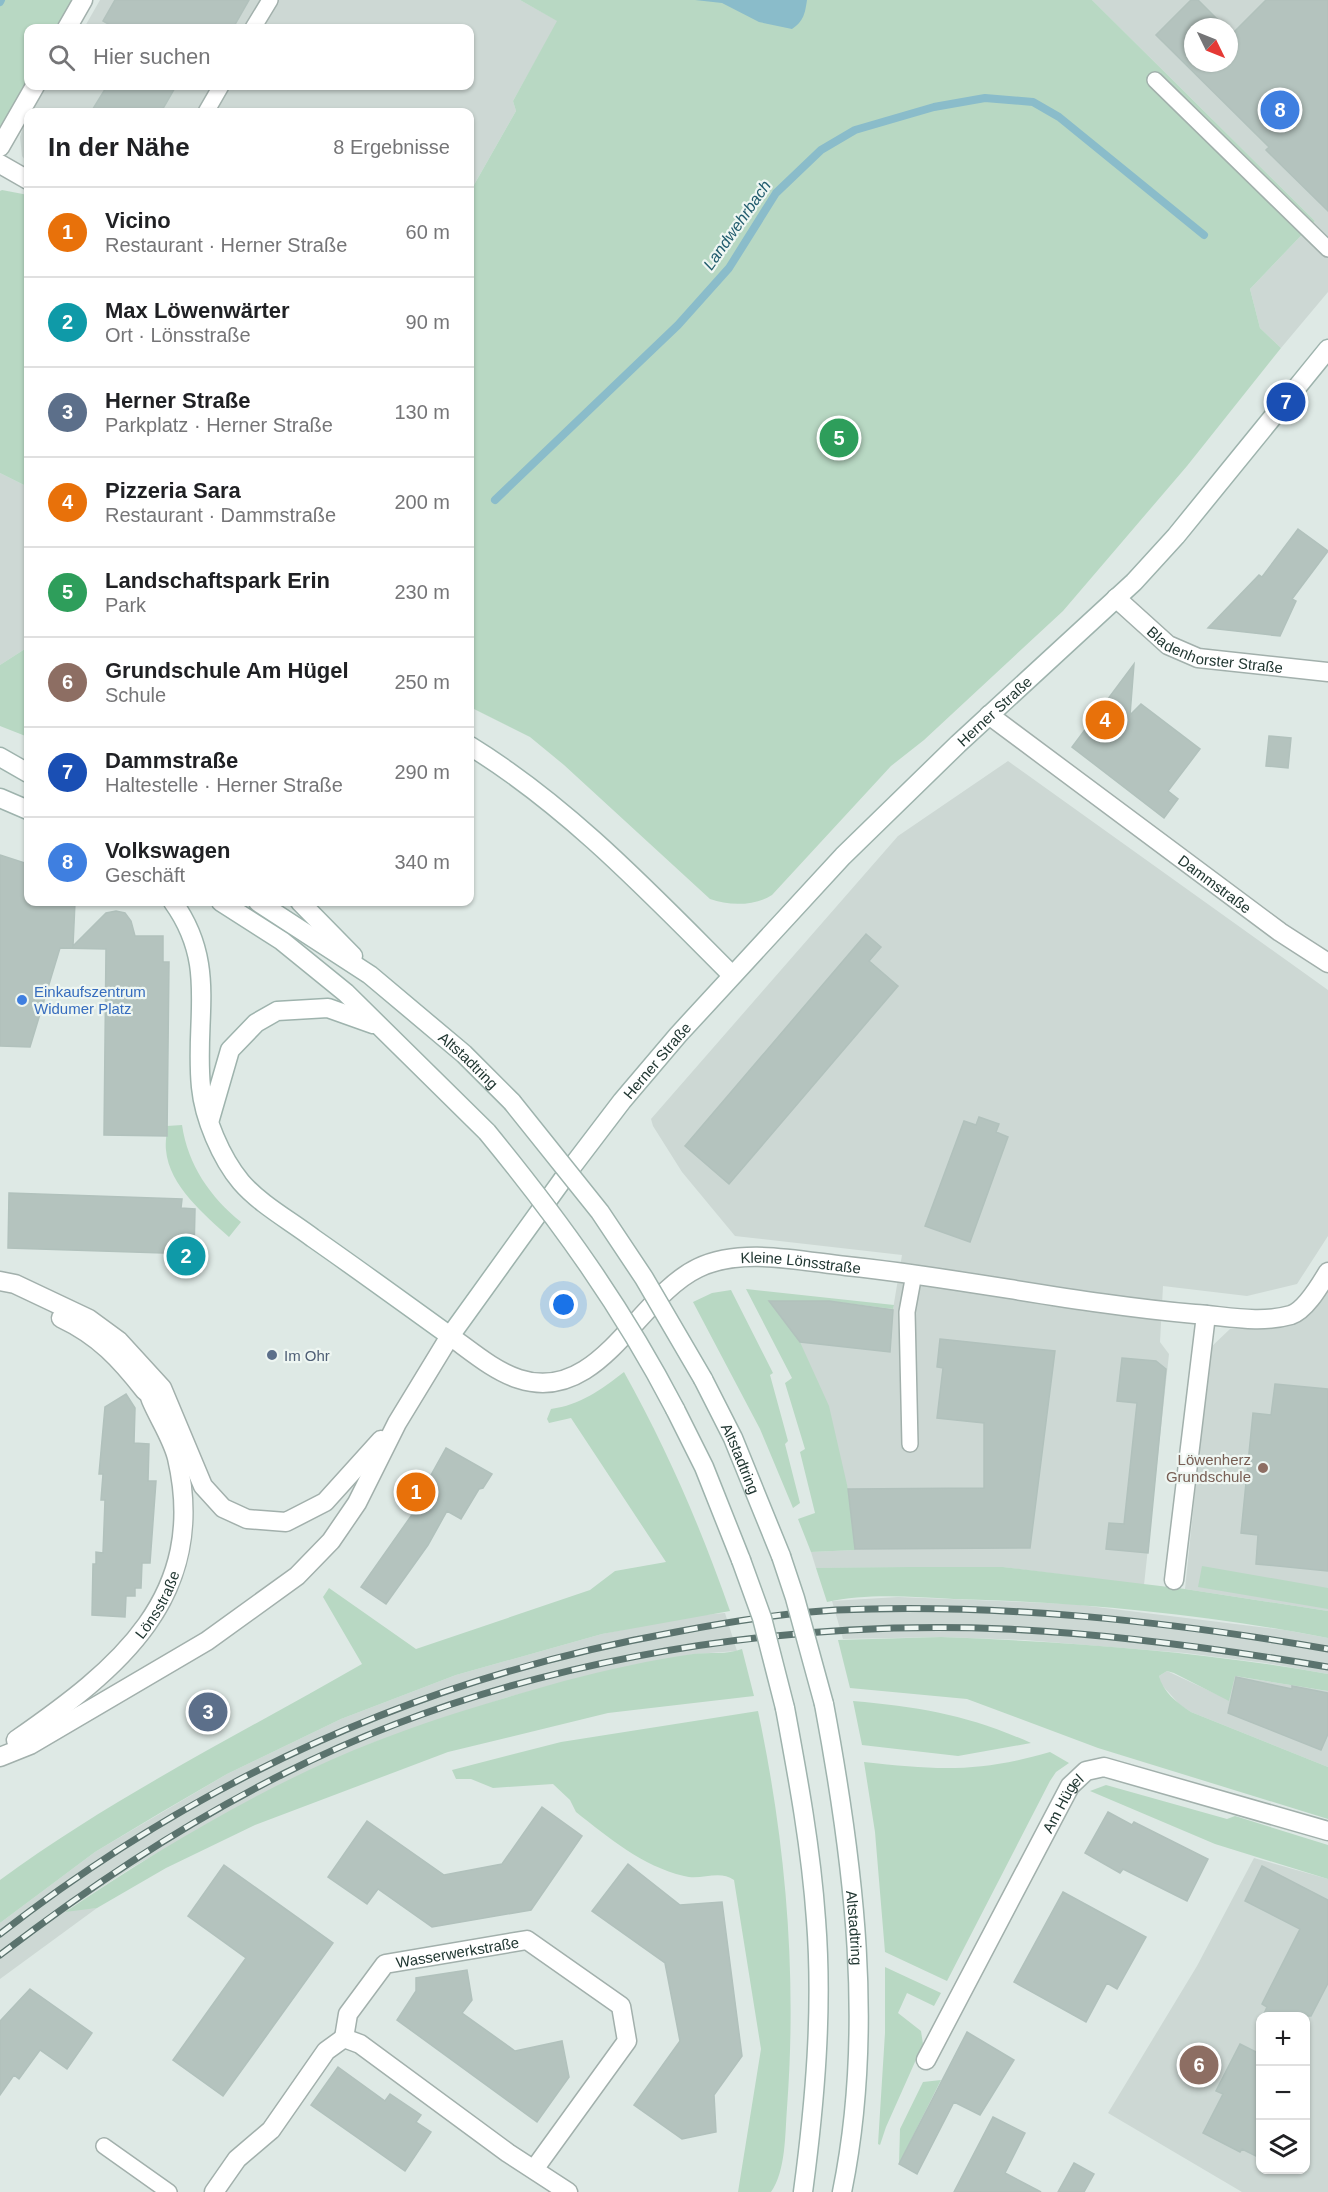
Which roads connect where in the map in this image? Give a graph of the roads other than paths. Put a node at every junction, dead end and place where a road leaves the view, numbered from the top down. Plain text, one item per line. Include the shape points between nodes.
1 (83, 0) edge
2 (270, 0) edge
3 (69, 24) edge
4 (256, 24) edge
5 (1155, 80) dead end
6 (33, 90) edge
7 (219, 90) edge
8 (208, 108) edge
9 (0, 147) edge
10 (0, 164) edge
11 (24, 178) edge
12 (1328, 249) edge
13 (1328, 349) edge
14 (1116, 598) junction
15 (1328, 672) edge
16 (989, 715) junction
17 (474, 749) edge
18 (3, 758) edge
19 (24, 763) edge
20 (24, 771) edge
21 (0, 798) edge
22 (24, 808) edge
23 (175, 906) edge
24 (227, 906) edge
25 (264, 906) edge
26 (304, 906) edge
27 (1328, 963) edge
28 (370, 975) junction
29 (732, 975) junction
30 (380, 1027) junction
31 (210, 1119) junction
32 (1328, 1272) edge
33 (914, 1274) junction
34 (0, 1281) edge
35 (0, 1294) edge
36 (1206, 1314) junction
37 (450, 1336) junction
38 (142, 1366) junction
39 (150, 1397) junction
40 (397, 1423) junction
41 (181, 1438) junction
42 (910, 1444) dead end
43 (1174, 1580) dead end
44 (0, 1752) edge
45 (0, 1757) edge
46 (1328, 1831) edge
47 (344, 2038) junction
48 (926, 2060) dead end
49 (104, 2146) dead end
50 (535, 2168) junction
51 (169, 2192) edge
52 (214, 2192) edge
53 (568, 2192) edge
54 (803, 2192) edge
55 (842, 2192) edge

1 - 3 main road
2 - 4 lane
5 - 12 lane
6 - 9 main road
7 - 8 lane
10 - 11 main road
13 - 14 main road, Herner Straße via 1176,536
14 - 15 main road, Bladenhorster Straße via 1168,645 1198,658
14 - 16 main road, Herner Straße
16 - 27 main road, Dammstraße via 1280,932
16 - 29 main road, Herner Straße via 843,856
17 - 29 main road via 545,797
18 - 19 main road
18 - 20 main road
21 - 22 main road
23 - 31 main road, Kleine Lönsstraße via 193,938 200,965 201,1088
24 - 30 main road via 282,941 346,993
25 - 28 main road, Altstadtring
26 - 28 main road
28 - 55 main road, Altstadtring, bridge via 464,1054 512,1102 600,1212 704,1378 781,1556 824,1704 843,1807 856,1936 859,2036
29 - 37 main road, Herner Straße via 622,1101
30 - 31 main road via 328,1008 277,1011 256,1023 230,1050
30 - 54 main road, bridge via 486,1132 564,1228 607,1289 643,1348 704,1467 741,1560 762,1618 784,1708 802,1796 816,1922 816,2072
31 - 37 main road, Kleine Lönsstraße via 218,1146 243,1184
32 - 36 main road, Kleine Lönsstraße via 1293,1314 1260,1320
33 - 36 main road, Kleine Lönsstraße via 1151,1310
33 - 37 main road, Kleine Lönsstraße via 748,1257 700,1266 678,1279 591,1367 571,1378 538,1384 503,1372
33 - 42 lane via 906,1312
34 - 38 main road, Lönsstraße via 15,1284 89,1319 119,1341
35 - 39 main road, Lönsstraße via 75,1325 116,1354
36 - 43 main road
37 - 40 main road, Herner Straße
38 - 39 main road, Lönsstraße
38 - 41 main road, Lönsstraße via 162,1388
39 - 41 main road, Lönsstraße
39 - 44 main road, Lönsstraße via 177,1456 182,1542 176,1571 162,1604 140,1636 84,1690
40 - 41 main road, Lönsstraße via 325,1502 286,1522 247,1520 223,1508 204,1486
40 - 45 main road, Herner Straße via 357,1503 331,1541 297,1576 207,1641 30,1744
46 - 48 main road, Am Hügel via 1104,1767 1086,1771 1070,1786
47 - 50 main road via 360,2044 508,2153
47 - 50 main road, Wasserwerkstraße via 348,2014 385,1964 527,1940 621,2006 627,2041
47 - 52 main road via 326,2051 271,2130 237,2159
49 - 51 lane
50 - 53 main road

